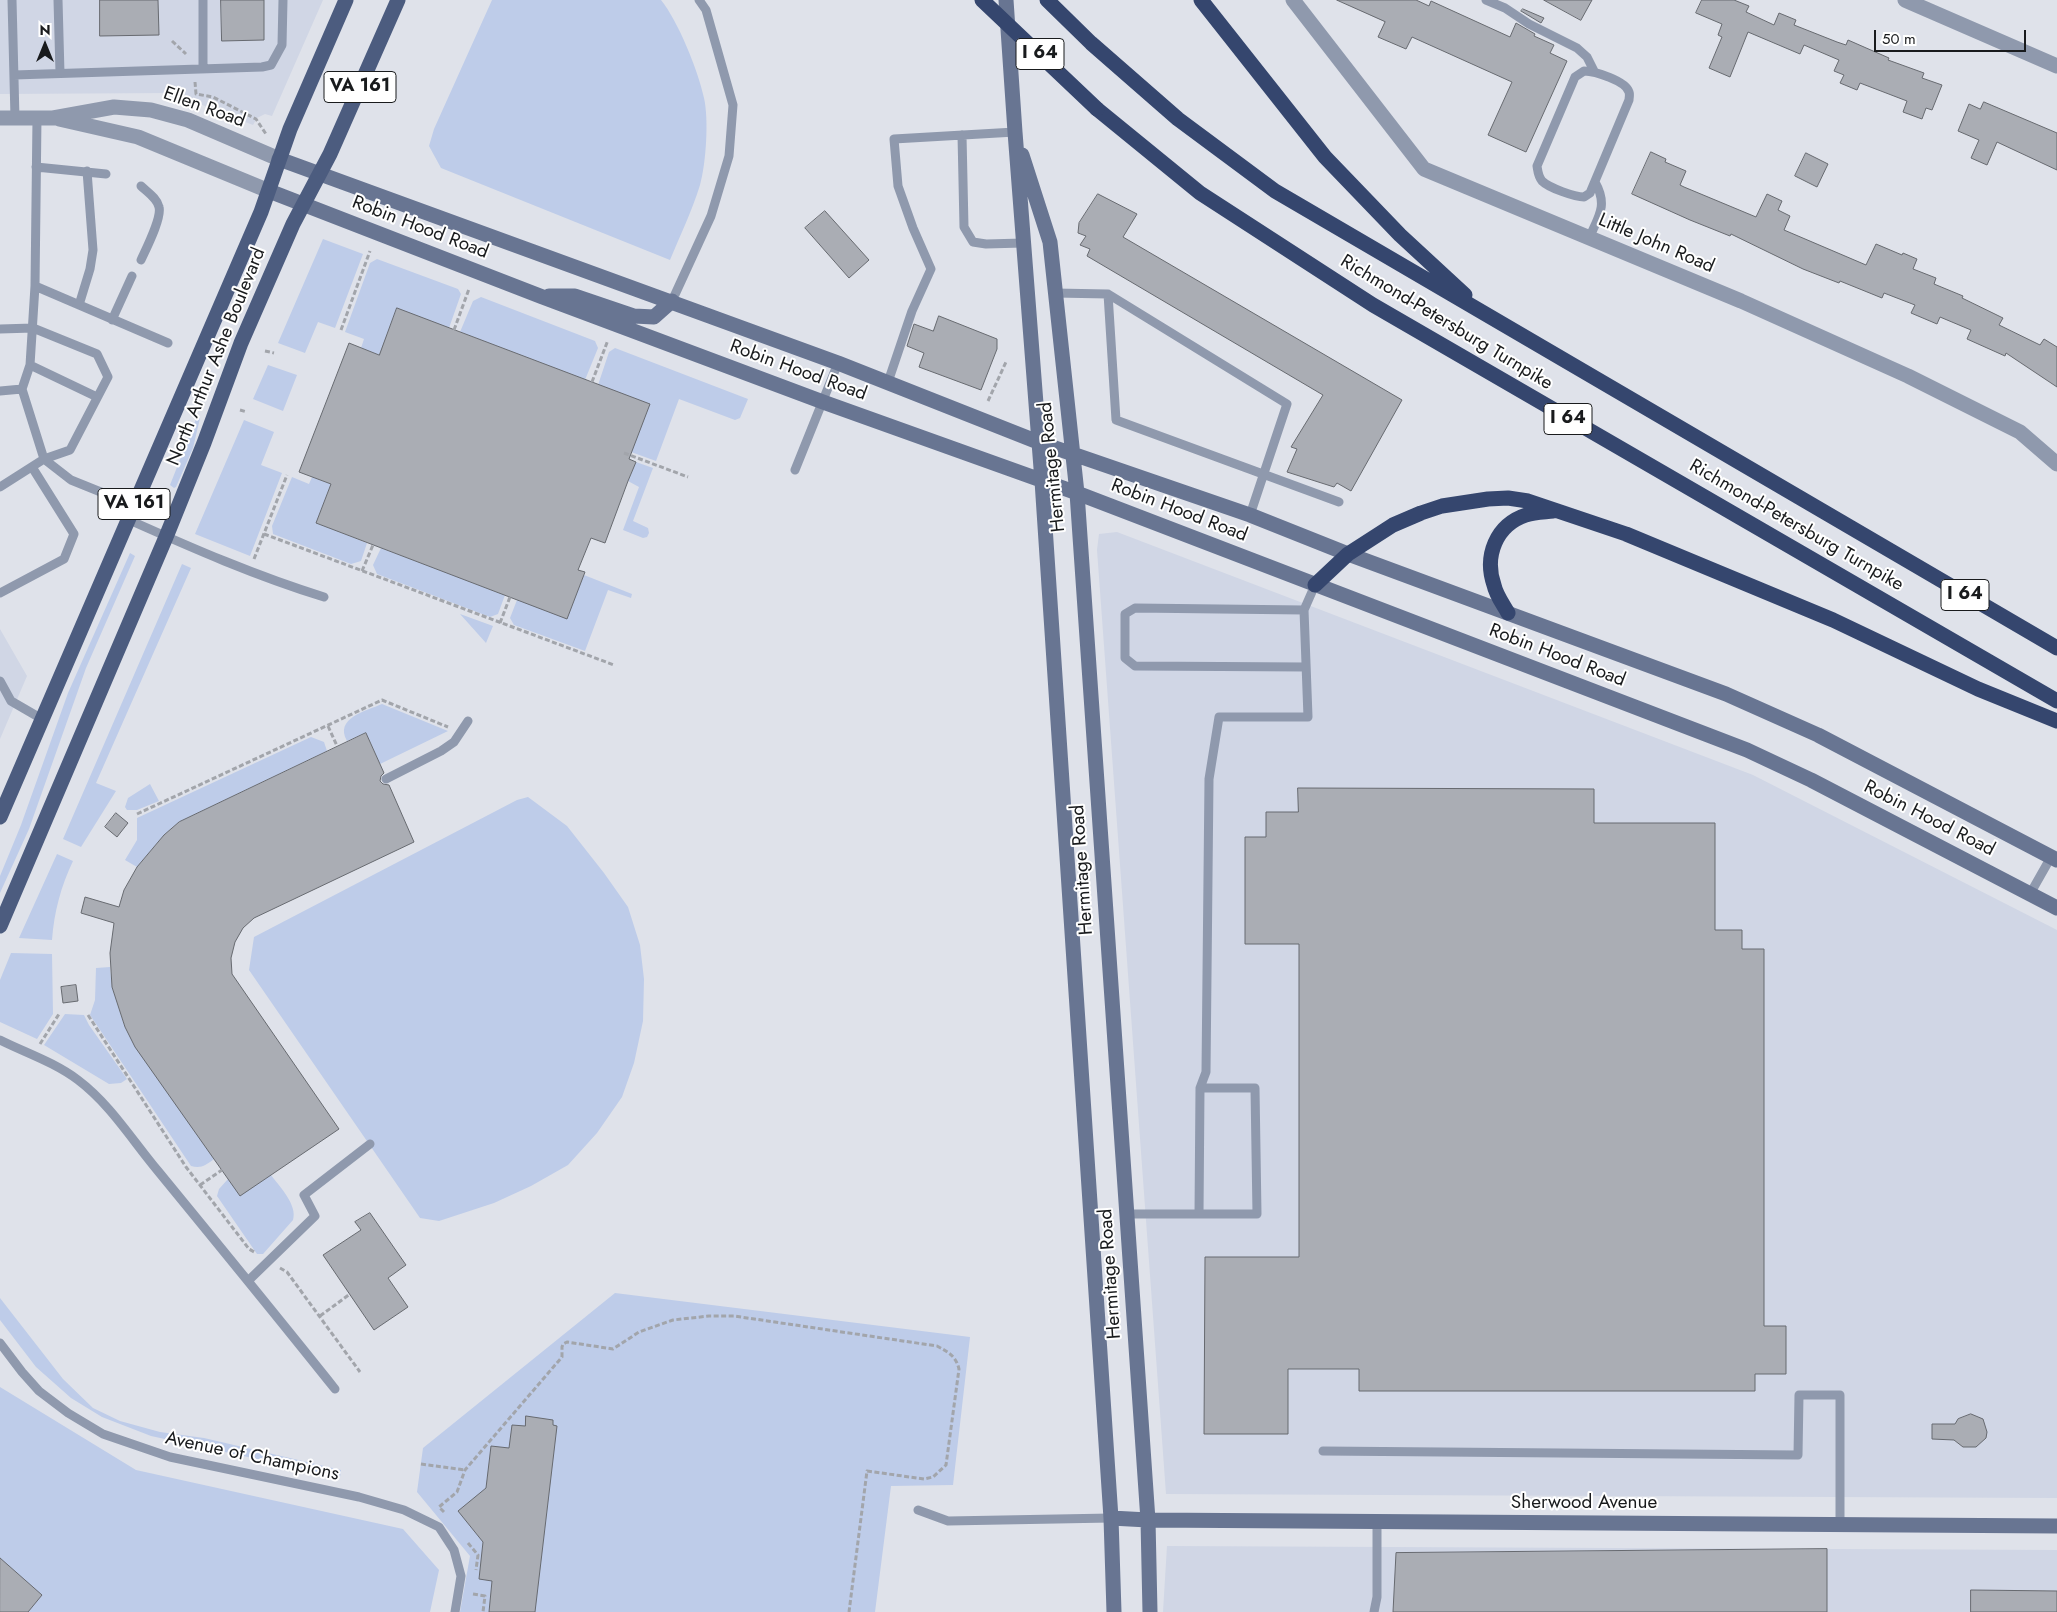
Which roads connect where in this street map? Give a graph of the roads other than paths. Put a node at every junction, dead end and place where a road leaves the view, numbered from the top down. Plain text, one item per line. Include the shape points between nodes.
1 (12, 0) edge
2 (58, 0) edge
3 (203, 0) edge
4 (283, 0) edge
5 (346, 0) edge
6 (398, 0) edge
7 (699, 0) edge
8 (982, 0) edge
9 (1006, 0) edge
10 (1047, 0) edge
11 (1201, 0) edge
12 (1293, 0) edge
13 (1486, 0) edge
14 (1914, 2) edge
15 (2057, 66) edge
16 (203, 69) junction
17 (1594, 71) junction
18 (60, 73) junction
19 (14, 75) junction
20 (8, 118) edge
21 (37, 118) junction
22 (53, 118) junction
23 (1014, 132) junction
24 (962, 135) junction
25 (280, 159) junction
26 (36, 167) junction
27 (87, 171) junction
28 (106, 174) dead end
29 (319, 174) junction
30 (1595, 182) junction
31 (141, 186) dead end
32 (269, 191) junction
33 (303, 204) junction
34 (1589, 238) junction
35 (1023, 243) junction
36 (141, 260) dead end
37 (132, 276) dead end
38 (35, 286) junction
39 (1055, 293) junction
40 (1108, 294) junction
41 (540, 296) junction
42 (672, 301) junction
43 (79, 305) junction
44 (1488, 316) junction
45 (112, 320) junction
46 (34, 328) junction
47 (0, 329) edge
48 (168, 343) dead end
49 (838, 363) junction
50 (30, 365) junction
51 (888, 382) junction
52 (22, 389) junction
53 (0, 391) edge
54 (97, 397) junction
55 (823, 402) junction
56 (1038, 442) junction
57 (1071, 453) junction
58 (44, 459) junction
59 (2057, 464) edge
60 (32, 467) junction
61 (795, 470) dead end
62 (1264, 474) junction
63 (1042, 481) junction
64 (0, 487) edge
65 (1077, 493) junction
66 (1339, 502) dead end
67 (1556, 511) junction
68 (130, 512) junction
69 (1250, 514) junction
70 (166, 536) junction
71 (1348, 554) junction
72 (1315, 585) junction
73 (0, 593) edge
74 (324, 597) dead end
75 (1304, 610) junction
76 (1508, 613) junction
77 (2057, 648) edge
78 (1306, 666) junction
79 (0, 682) edge
80 (2057, 701) edge
81 (42, 719) junction
82 (468, 721) dead end
83 (2057, 721) edge
84 (386, 779) dead end
85 (0, 817) edge
86 (2054, 858) edge
87 (2030, 894) junction
88 (2057, 908) edge
89 (0, 926) edge
90 (0, 1040) edge
91 (1200, 1088) junction
92 (370, 1144) dead end
93 (1127, 1214) junction
94 (1199, 1214) junction
95 (249, 1280) junction
96 (0, 1343) edge
97 (335, 1389) dead end
98 (1323, 1451) dead end
99 (918, 1510) dead end
100 (1111, 1518) junction
101 (1148, 1520) junction
102 (1377, 1522) junction
103 (1840, 1524) junction
104 (2057, 1526) edge
105 (455, 1612) edge
106 (1114, 1612) edge
107 (1150, 1612) edge
108 (1374, 1612) edge

1 - 19 lane
2 - 18 lane
3 - 16 lane
4 - 16 lane via 282,45 271,65
5 - 25 main road, North Arthur Ashe Boulevard / VA 161
6 - 29 main road, North Arthur Ashe Boulevard / VA 161
7 - 42 lane via 706,10 733,105 729,156 711,216
8 - 80 highway, Richmond-Petersburg Turnpike / I 64, bridge via 1097,108 1200,193 1373,305
9 - 23 main road, Hermitage Road
10 - 44 highway, Richmond-Petersburg Turnpike / I 64 via 1178,119 1275,191
11 - 44 highway via 1324,156 1400,235
12 - 34 street, Little John Road via 1424,169
13 - 17 lane via 1577,48 1587,57
14 - 15 street
16 - 18 lane
17 - 30 lane via 1624,85 1629,92 1629,100
17 - 30 lane via 1584,71 1575,77 1537,166 1538,175 1544,183 1576,197 1590,193
18 - 19 lane
19 - 20 lane
20 - 21 street, Ellen Road
21 - 22 street, Ellen Road
21 - 26 lane
22 - 25 street, Ellen Road via 114,107 151,110 188,120
22 - 32 street, Ellen Road via 138,137
23 - 24 lane
23 - 35 main road, Hermitage Road
23 - 39 main road, Hermitage Road via 1050,242
24 - 35 lane via 964,227 973,242
24 - 51 lane via 894,139 898,186 932,269 912,311
25 - 29 main road, Robin Hood Road
25 - 32 main road, North Arthur Ashe Boulevard / VA 161
26 - 27 lane
26 - 38 lane
27 - 28 lane
27 - 43 lane via 93,250
29 - 33 main road, North Arthur Ashe Boulevard / VA 161
29 - 42 main road, Robin Hood Road
30 - 34 lane via 1602,200 1601,210
31 - 36 lane via 160,208
32 - 33 main road, Robin Hood Road
32 - 68 main road, North Arthur Ashe Boulevard / VA 161
33 - 41 main road, Robin Hood Road
33 - 70 main road, North Arthur Ashe Boulevard / VA 161 via 241,343
34 - 59 street, Little John Road via 1741,301 1908,376 2020,432
35 - 56 main road, Hermitage Road
37 - 45 lane
38 - 43 lane
38 - 46 lane
39 - 40 lane
39 - 57 main road, Hermitage Road
40 - 62 lane via 1287,404
40 - 62 lane via 1116,420
41 - 42 main road via 575,296 634,316 654,317
41 - 55 main road, Robin Hood Road
42 - 49 main road, Robin Hood Road
43 - 45 lane
44 - 77 highway, Richmond-Petersburg Turnpike / I 64
45 - 48 lane
46 - 47 lane
46 - 50 lane
46 - 54 lane via 98,354 108,377
49 - 51 main road, Robin Hood Road
49 - 55 lane
50 - 52 lane
50 - 54 lane
51 - 56 main road, Robin Hood Road
52 - 53 lane
52 - 58 lane
54 - 58 lane via 70,450
55 - 61 lane
55 - 63 main road, Robin Hood Road
56 - 57 main road, Robin Hood Road
56 - 63 main road, Hermitage Road
57 - 65 main road, Hermitage Road
57 - 69 main road, Robin Hood Road
58 - 60 lane
58 - 68 lane via 71,480
60 - 64 lane
60 - 73 lane via 74,534 64,559
62 - 66 lane
62 - 69 lane
63 - 65 main road, Robin Hood Road
63 - 100 main road, Hermitage Road
65 - 72 main road, Robin Hood Road
65 - 93 main road, Hermitage Road
67 - 71 highway via 1508,498 1442,506 1393,525
67 - 76 highway via 1527,514 1503,528 1496,538 1490,567 1494,586
67 - 83 highway via 1626,534 1833,620 1978,689
68 - 70 lane
68 - 81 main road, North Arthur Ashe Boulevard / VA 161
69 - 71 main road, Robin Hood Road
70 - 74 lane via 249,572
70 - 89 main road, North Arthur Ashe Boulevard / VA 161
71 - 72 highway
71 - 76 main road, Robin Hood Road
72 - 75 lane
72 - 87 main road, Robin Hood Road via 1747,750
75 - 78 lane
75 - 78 lane via 1135,608 1125,614 1125,658 1135,666
76 - 86 main road, Robin Hood Road via 1735,698 1818,736
78 - 91 lane via 1308,716 1219,717 1209,779 1206,1072
79 - 81 lane via 11,701
81 - 85 main road, North Arthur Ashe Boulevard / VA 161
82 - 84 lane via 454,742
86 - 87 lane
87 - 88 main road, Robin Hood Road
90 - 95 lane via 50,1062 103,1101
91 - 94 lane
91 - 94 lane via 1255,1088 1257,1214
92 - 95 lane via 304,1196 315,1216
93 - 94 lane
93 - 101 main road, Hermitage Road
95 - 97 lane
96 - 105 lane, Avenue of Champions via 39,1391 103,1434 170,1457 404,1510 439,1527 454,1550 461,1576
98 - 103 lane via 1798,1455 1799,1395 1840,1396
99 - 100 lane via 948,1522
100 - 101 main road, Sherwood Avenue
100 - 106 main road, Hermitage Road
101 - 102 main road, Sherwood Avenue
101 - 107 main road, Hermitage Road
102 - 103 main road, Sherwood Avenue
102 - 108 lane
103 - 104 main road, Sherwood Avenue

